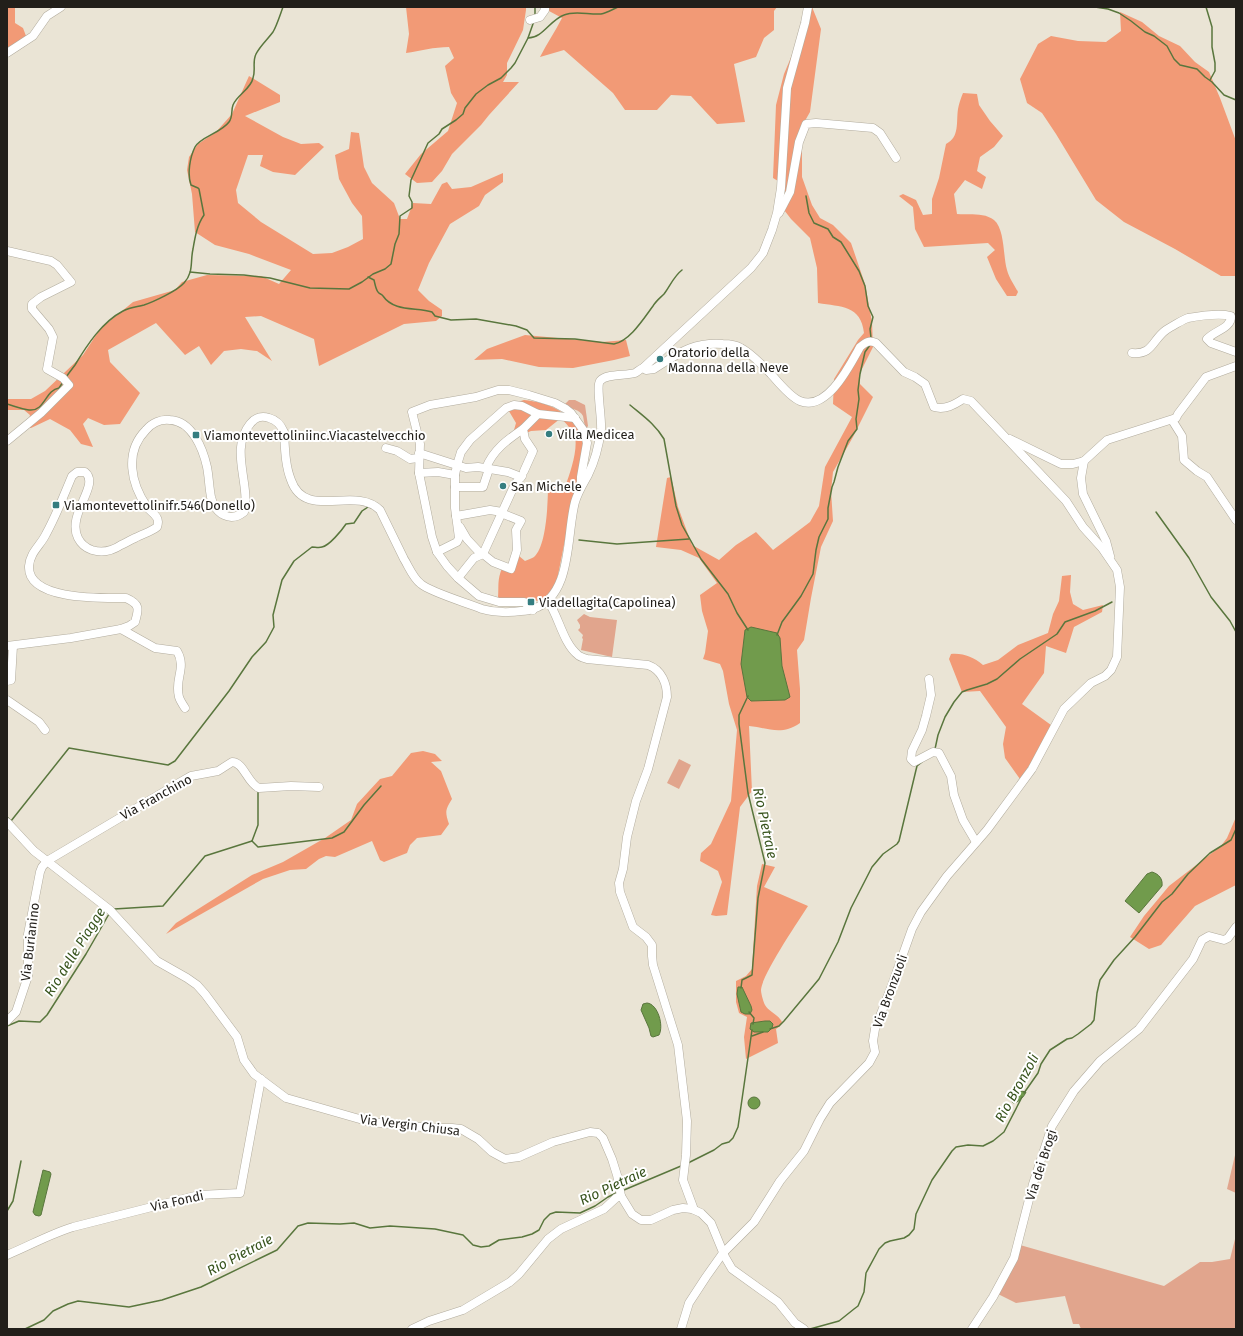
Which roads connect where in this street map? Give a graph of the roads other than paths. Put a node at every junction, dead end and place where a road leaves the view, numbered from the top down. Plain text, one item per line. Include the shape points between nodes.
1 (61, 7) edge
2 (545, 7) edge
3 (808, 7) edge
4 (530, 20) dead end
5 (7, 53) edge
6 (896, 158) dead end
7 (774, 223) junction
8 (7, 251) edge
9 (1236, 352) edge
10 (1132, 353) dead end
11 (1234, 369) edge
12 (639, 370) junction
13 (538, 414) junction
14 (575, 418) junction
15 (1172, 420) junction
16 (523, 429) junction
17 (1004, 436) junction
18 (7, 441) edge
19 (386, 448) dead end
20 (419, 455) junction
21 (1084, 461) junction
22 (456, 465) junction
23 (487, 468) junction
24 (419, 473) junction
25 (455, 475) junction
26 (523, 475) junction
27 (455, 487) junction
28 (580, 487) junction
29 (502, 511) junction
30 (456, 512) junction
31 (1236, 520) edge
32 (458, 526) junction
33 (437, 552) junction
34 (482, 554) junction
35 (1111, 561) junction
36 (458, 578) junction
37 (548, 601) junction
38 (533, 610) junction
39 (121, 629) junction
40 (10, 646) edge
41 (929, 679) dead end
42 (7, 681) edge
43 (7, 700) edge
44 (185, 708) dead end
45 (45, 730) dead end
46 (319, 787) dead end
47 (7, 822) edge
48 (976, 842) junction
49 (47, 861) junction
50 (1236, 927) edge
51 (7, 1021) edge
52 (261, 1079) junction
53 (620, 1196) junction
54 (692, 1209) junction
55 (723, 1253) junction
56 (7, 1255) edge
57 (412, 1329) edge
58 (681, 1329) edge
59 (804, 1329) edge
60 (972, 1329) edge

1 - 5 street via 47,16 33,36
2 - 4 street via 540,17
3 - 7 street via 787,88 781,188
6 - 7 street via 880,132 873,128 806,124 799,142 790,192
7 - 12 street via 763,253 751,268
8 - 18 street via 51,261 71,281 41,297 31,306 53,337 47,369 68,382 68,386
9 - 10 street via 1211,344 1207,339 1228,325 1231,316 1224,314 1186,318 1165,330 1146,352
11 - 15 street via 1206,377
12 - 17 street via 654,369 694,346 709,343 730,344 741,348 798,400 807,403 834,389 860,346 872,342 876,343 904,372 925,384 934,407 952,406 963,399 971,401
12 - 28 street via 600,381 598,391 602,419 598,448 588,475
13 - 14 street
13 - 16 street
13 - 22 street via 522,406 506,408 470,440
14 - 20 street via 566,409 555,404 509,390 498,390 476,397 430,405 412,412 420,444
14 - 28 street via 584,431 587,443
15 - 21 street via 1107,440
15 - 31 street via 1182,436 1184,460 1207,477
16 - 23 street via 501,445 490,458
16 - 26 street via 525,439 533,451
17 - 21 street via 1061,464
17 - 35 street via 1066,501
19 - 20 street via 410,459
20 - 22 street
20 - 24 street
21 - 35 street via 1081,478 1083,494 1106,541
22 - 23 street via 466,468
22 - 25 street
23 - 26 street
23 - 27 street via 483,487
24 - 25 street via 438,472
24 - 33 street
25 - 27 street
26 - 29 street via 515,484
27 - 30 street
28 - 37 street via 560,583
29 - 30 street
29 - 34 street
29 - 34 street via 521,521 516,530 517,550 511,569 493,562
30 - 32 street
32 - 33 street via 460,536 457,542
32 - 34 street
33 - 36 street
34 - 36 street via 474,558
35 - 48 street, Via Bronzuoli via 1117,570 1120,587 1117,657 1111,670 1091,683 1064,709 1032,769
36 - 38 street via 479,596 500,602 524,602
37 - 38 street
37 - 54 street via 578,656 648,665 660,674 667,690 648,769 636,800 619,883 633,927 646,937 652,946 653,965 678,1045 687,1121 683,1180
38 - 39 street via 506,613 488,611 420,584 380,510 374,504 352,500 316,501 300,495 291,480 284,432 272,418 255,418 246,429 241,444 246,505 244,512 239,516 226,517 214,506 211,498 207,466 199,444 187,427 170,420 160,421 147,428 139,438 132,461 135,485 148,508 157,517 157,527 114,550 95,551 87,548 80,542 75,524 90,479 85,472 77,472 72,476 46,536 33,552 29,566 34,582 52,592 132,600 138,609 135,622
39 - 40 street
39 - 44 street via 155,648 177,652 182,665 178,681 179,696
40 - 42 street via 11,680
41 - 48 street via 931,695 911,759 914,762 932,752 939,753 951,776 963,820
43 - 45 street via 39,722
46 - 49 street, Via Franchino via 254,786 239,764 232,762 218,771 191,776
47 - 49 street, Via Vergin Chiusa
48 - 55 street, Via Bronzuoli via 947,876 912,929 875,1030 875,1052 869,1063 830,1103 804,1151 780,1181 754,1222
49 - 51 street, Via Burianino via 40,872 28,934 28,976 16,1012
49 - 52 street, Via Vergin Chiusa via 110,910 157,961 197,985 237,1037 244,1060
50 - 60 street, Via dei Brogi via 1224,940 1209,936 1202,940 1193,959 1139,1029 1100,1061 1074,1091 1052,1126 1033,1184 1014,1258
52 - 53 street, Via Vergin Chiusa via 286,1098 360,1120 461,1129 505,1159 519,1157 553,1142 590,1132 598,1133 603,1138 612,1160
52 - 56 street, Via Fondi via 240,1193 199,1195 73,1227 56,1232
53 - 54 street, Via Vergin Chiusa via 632,1214 641,1220 651,1220 673,1210
53 - 57 street via 604,1209 548,1238 510,1282 463,1310
54 - 55 street via 701,1213 711,1223
55 - 58 street, Via Bronzuoli via 689,1303
55 - 59 street via 732,1269 778,1302 795,1323

